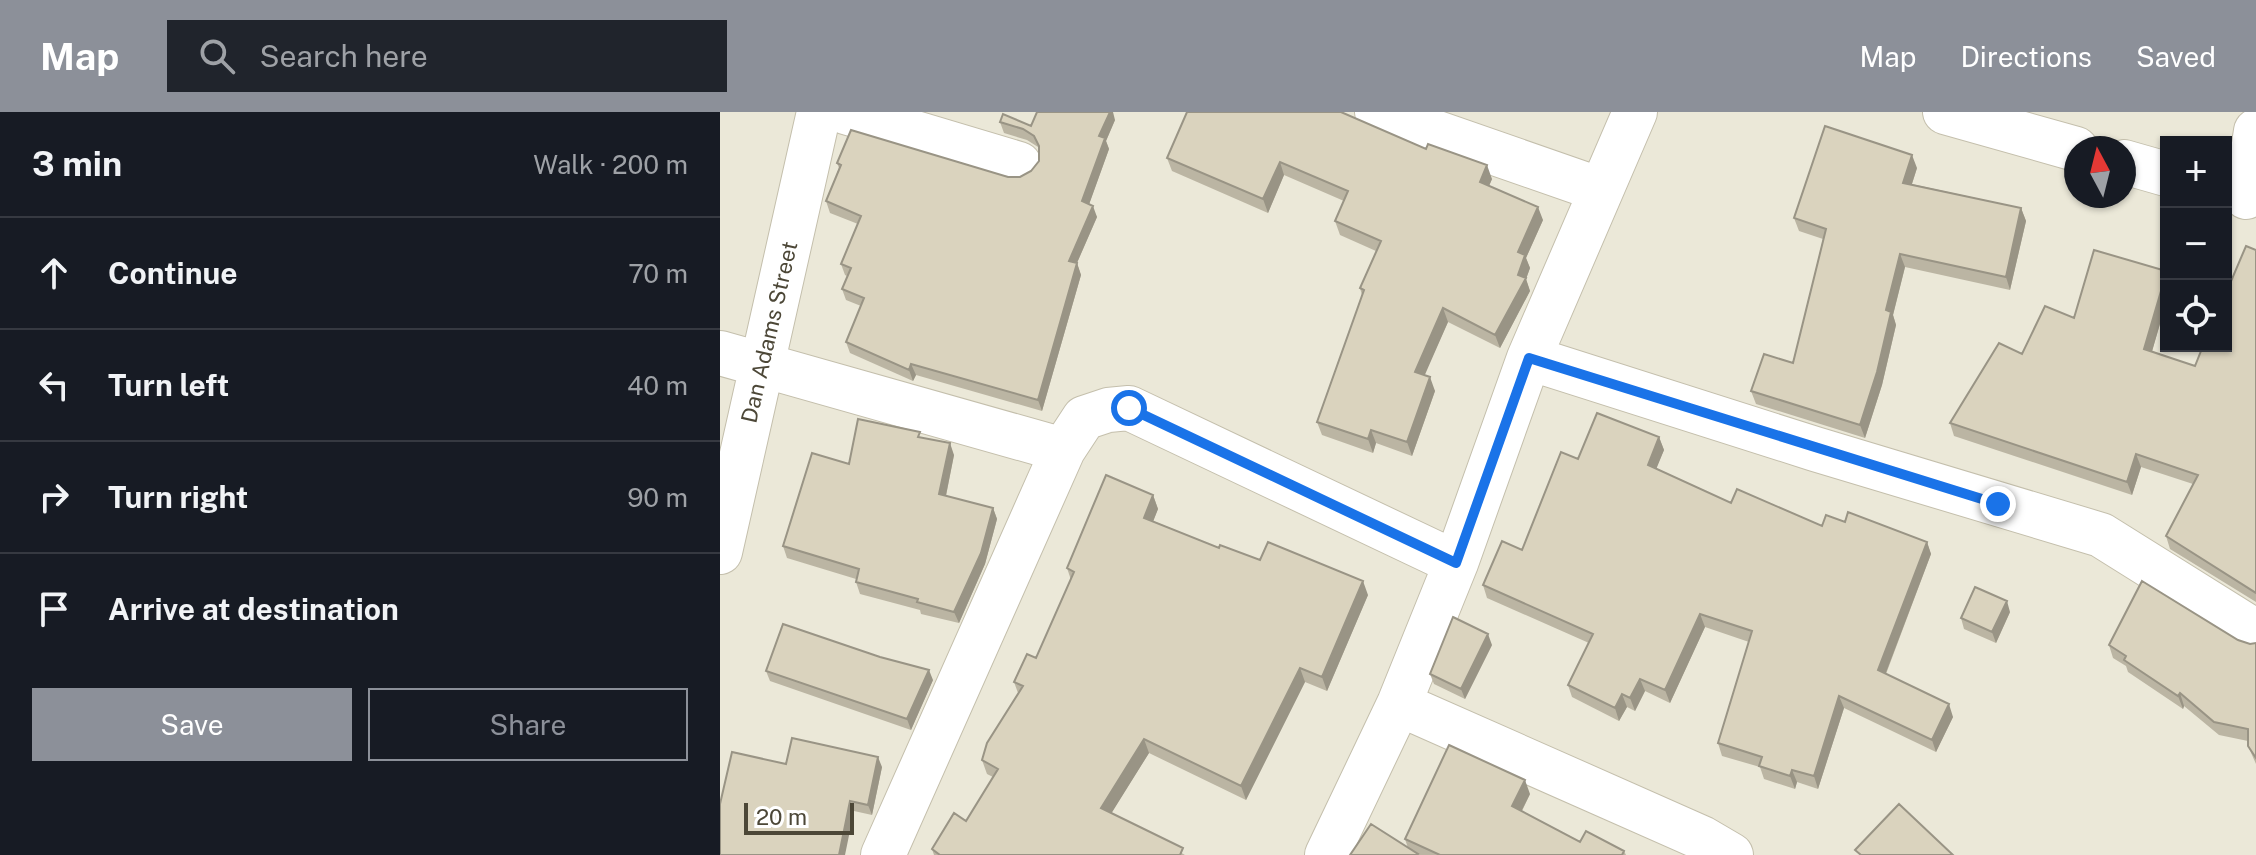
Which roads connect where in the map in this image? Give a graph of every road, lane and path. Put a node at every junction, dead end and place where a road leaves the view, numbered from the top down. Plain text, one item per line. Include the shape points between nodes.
1 (819, 112) edge
2 (845, 112) edge
3 (1377, 112) edge
4 (1635, 112) edge
5 (1945, 112) edge
6 (2256, 131) edge
7 (2064, 146) edge
8 (1019, 164) dead end
9 (2136, 165) edge
10 (2160, 172) edge
11 (1601, 190) junction
12 (2243, 196) edge
13 (720, 353) edge
14 (1529, 358) junction
15 (762, 365) junction
16 (1063, 450) junction
17 (720, 552) edge
18 (1456, 563) junction
19 (2256, 632) edge
20 (1399, 704) junction
21 (883, 855) edge
22 (1327, 855) edge
23 (1731, 855) edge

1 - 15 street, Dan Adams Street
2 - 8 street
3 - 11 street
4 - 11 street
5 - 7 street
6 - 12 street
9 - 10 street
11 - 14 street
13 - 15 street
14 - 18 street
14 - 19 street via 2101,535
15 - 16 street
15 - 17 street, Dan Adams Street
16 - 18 street via 1084,418 1129,408
16 - 21 street
18 - 20 street
20 - 22 street
20 - 23 street

